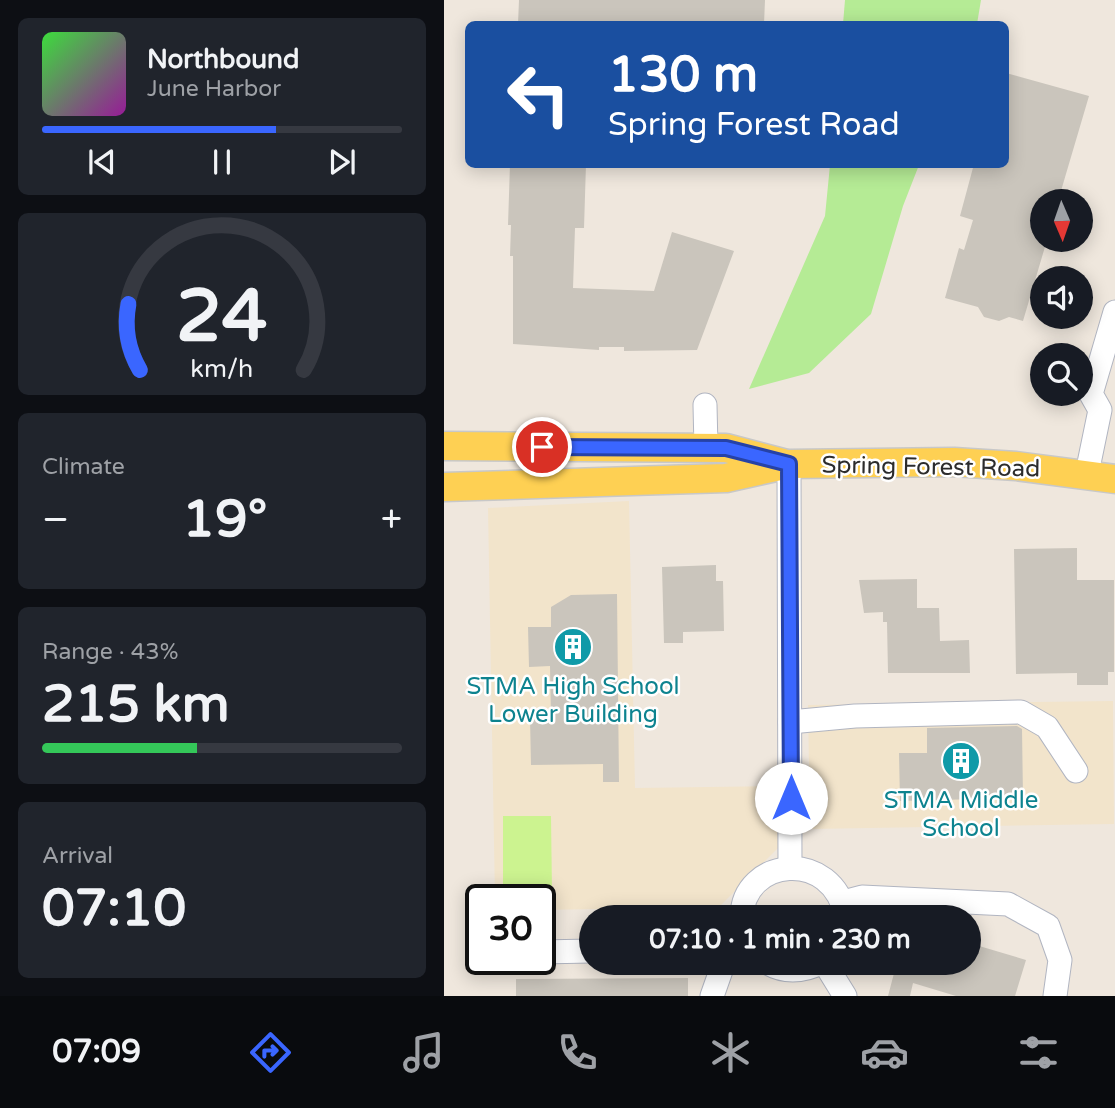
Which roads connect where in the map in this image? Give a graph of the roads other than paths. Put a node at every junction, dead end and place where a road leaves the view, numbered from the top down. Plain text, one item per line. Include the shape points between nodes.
1 (1114, 312) edge
2 (705, 405) dead end
3 (444, 446) edge
4 (706, 448) junction
5 (789, 464) junction
6 (1101, 476) edge
7 (444, 487) edge
8 (790, 722) junction
9 (1076, 771) dead end
10 (790, 868) junction
11 (746, 905) edge
12 (850, 905) edge
13 (579, 951) edge
14 (556, 952) edge
15 (719, 975) edge
16 (712, 996) edge
17 (1055, 996) edge

1 - 6 street via 1091,394 1100,410
2 - 4 street
3 - 4 main road, Spring Forest Road
4 - 5 main road, Spring Forest Road via 726,448
5 - 6 main road, Spring Forest Road via 954,463
5 - 7 main road, Spring Forest Road via 726,478
5 - 8 street
8 - 9 street via 1021,712 1047,727
8 - 10 street
10 - 11 street via 758,881
10 - 12 street via 822,876
12 - 17 street via 1008,904 1048,926 1060,960
13 - 14 street
15 - 16 street

